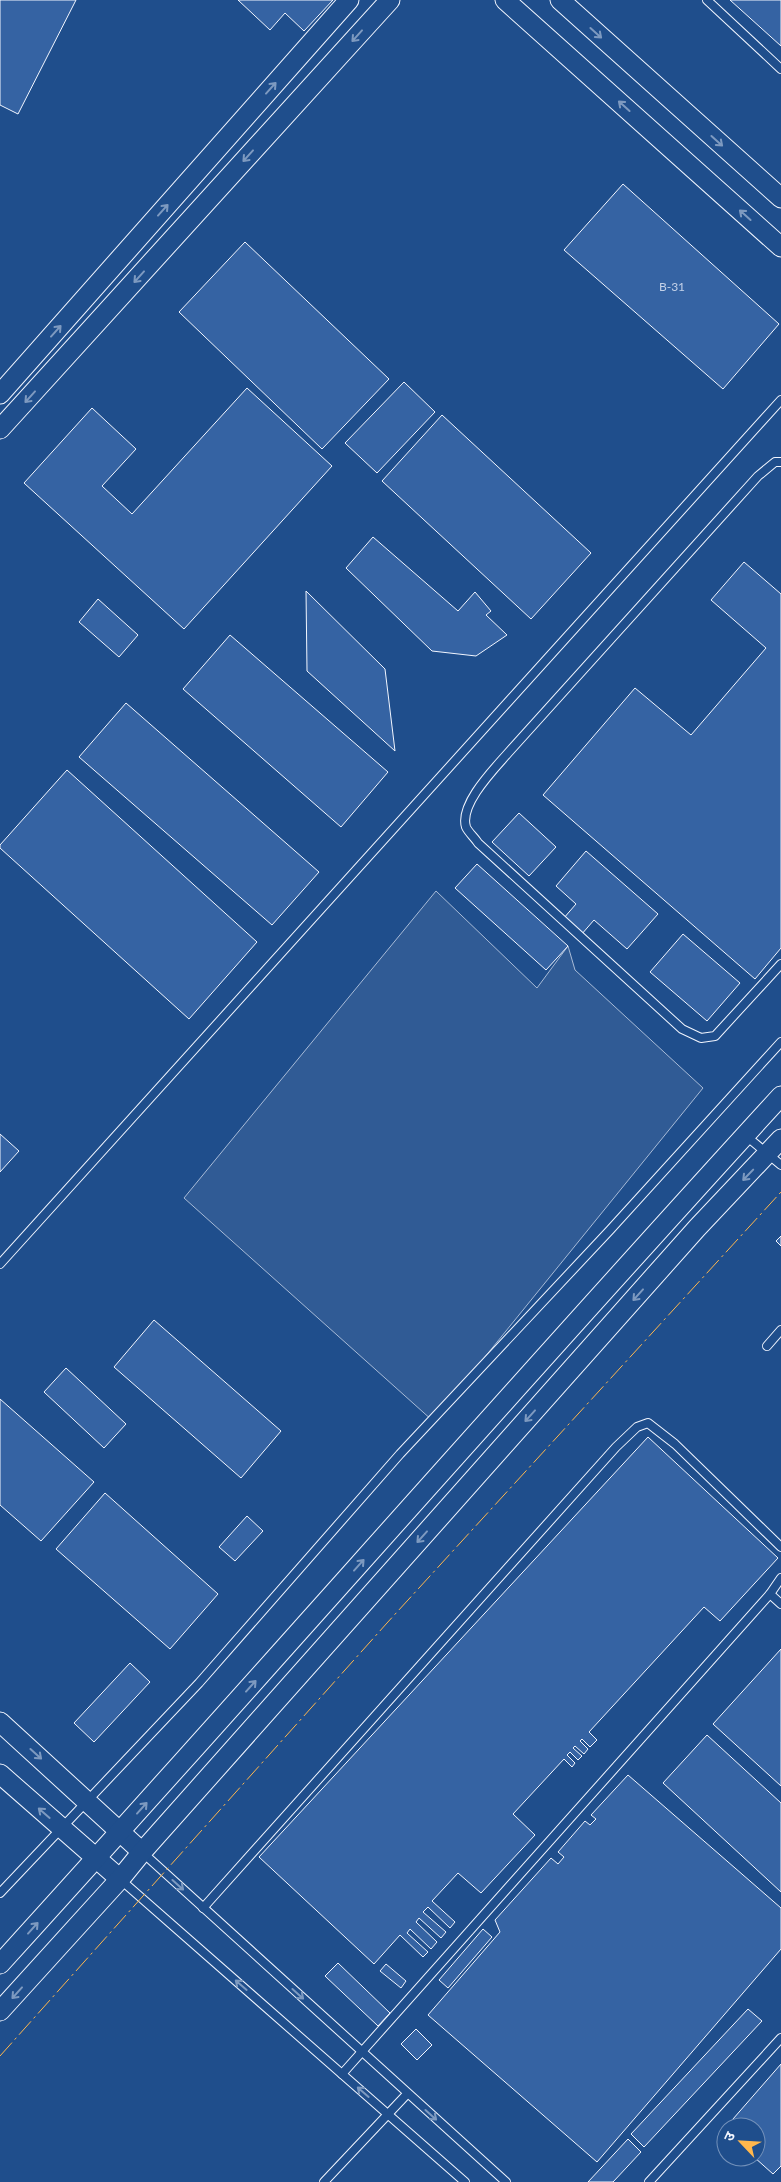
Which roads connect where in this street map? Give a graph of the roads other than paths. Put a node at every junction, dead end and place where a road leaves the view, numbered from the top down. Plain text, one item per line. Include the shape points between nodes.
1 (349, 0) edge
2 (390, 0) edge
3 (505, 0) edge
4 (560, 0) edge
5 (707, 0) edge
6 (781, 69) edge
7 (781, 198) edge
8 (781, 247) edge
9 (0, 394) edge
10 (781, 400) edge
11 (0, 429) edge
12 (781, 462) edge
13 (781, 964) edge
14 (781, 1042) edge
15 (781, 1096) edge
16 (745, 1135) junction
17 (781, 1139) edge
18 (774, 1160) edge
19 (0, 1264) edge
20 (781, 1330) edge
21 (766, 1346) dead end
22 (781, 1547) edge
23 (781, 1578) edge
24 (770, 1594) junction
25 (781, 1604) edge
26 (0, 1722) edge
27 (0, 1774) edge
28 (86, 1800) junction
29 (60, 1827) junction
30 (121, 1832) junction
31 (142, 1852) junction
32 (97, 1857) junction
33 (120, 1879) junction
34 (0, 1893) edge
35 (203, 1908) junction
36 (0, 1964) edge
37 (0, 2011) edge
38 (781, 2038) edge
39 (362, 2052) junction
40 (342, 2074) junction
41 (408, 2094) junction
42 (387, 2113) junction
43 (324, 2182) edge
44 (465, 2182) edge
45 (506, 2182) edge
46 (649, 2182) edge

9 -> 1 street
2 -> 11 street
8 -> 3 street
4 -> 7 street
5 - 6 lane
10 - 19 lane
12 - 13 lane via 775,462 758,476 508,753 478,789 467,812 466,827 478,842 682,1029 701,1038 715,1036
14 - 28 lane via 400,1454 199,1684
15 - 16 street
16 - 18 lane
30 -> 16 street
17 - 18 street
18 -> 31 street via 690,1236
20 - 21 lane
22 - 35 lane via 656,1428 648,1423 637,1427 616,1446
23 - 24 lane
24 - 25 lane
24 - 39 lane
26 -> 28 street
29 -> 27 street
28 - 29 lane
28 - 30 street
29 - 32 street
29 - 34 lane
30 - 31 street
30 - 32 street
31 - 33 street
31 -> 35 lane
32 - 33 street
36 -> 32 street
33 -> 37 street
40 -> 33 lane
35 -> 39 lane
38 - 46 lane
39 - 40 lane
39 - 41 lane
42 -> 40 lane
41 - 42 lane
41 -> 45 lane
42 - 43 lane
42 - 44 lane

